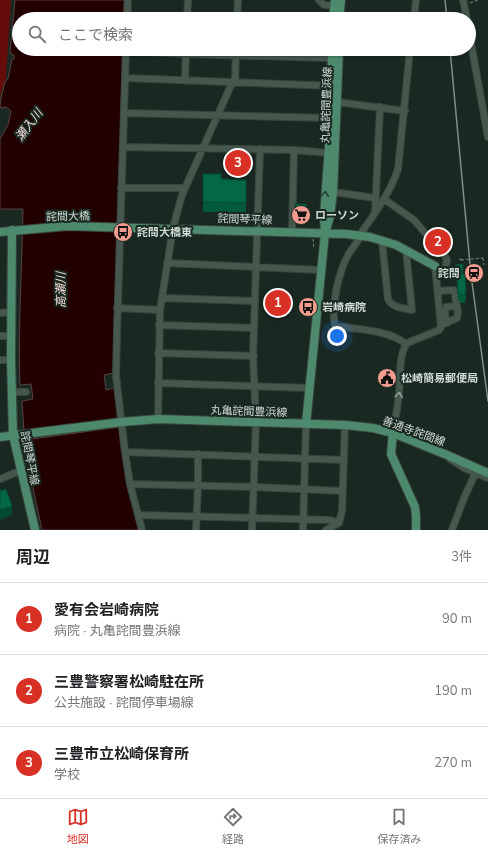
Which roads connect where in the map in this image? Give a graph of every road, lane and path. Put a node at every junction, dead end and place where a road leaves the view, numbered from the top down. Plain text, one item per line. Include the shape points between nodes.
1 (128, 0) edge
2 (188, 0) edge
3 (238, 0) edge
4 (319, 0) edge
5 (413, 0) edge
6 (416, 0) edge
7 (478, 0) edge
8 (337, 3) edge
9 (464, 3) edge
10 (127, 12) edge
11 (187, 12) edge
12 (237, 12) edge
13 (415, 12) edge
14 (126, 56) edge
15 (186, 56) edge
16 (236, 56) edge
17 (300, 56) edge
18 (337, 56) edge
19 (409, 56) edge
20 (473, 56) edge
21 (332, 58) joint
22 (125, 78) junction
23 (185, 81) junction
24 (233, 83) junction
25 (334, 86) junction
26 (337, 102) junction
27 (380, 107) junction
28 (405, 111) junction
29 (124, 113) junction
30 (217, 115) junction
31 (331, 118) junction
32 (488, 134) edge
33 (123, 147) junction
34 (202, 149) junction
35 (260, 149) junction
36 (294, 150) junction
37 (329, 153) junction
38 (121, 188) junction
39 (185, 188) junction
40 (333, 192) junction
41 (375, 198) junction
42 (384, 200) junction
43 (375, 213) junction
44 (118, 227) junction
45 (173, 228) junction
46 (16, 230) junction
47 (257, 231) junction
48 (0, 232) edge
49 (292, 232) junction
50 (325, 233) junction
51 (359, 236) junction
52 (382, 241) junction
53 (406, 250) junction
54 (459, 260) dead end
55 (167, 263) junction
56 (446, 264) dead end
57 (484, 265) dead end
58 (435, 266) joint
59 (256, 267) junction
60 (321, 270) junction
61 (438, 291) junction
62 (162, 298) junction
63 (254, 301) junction
64 (456, 306) junction
65 (117, 308) junction
66 (160, 310) junction
67 (12, 312) junction
68 (0, 313) edge
69 (444, 324) junction
70 (159, 325) junction
71 (254, 328) junction
72 (0, 336) edge
73 (12, 336) junction
74 (406, 344) junction
75 (158, 353) junction
76 (253, 356) junction
77 (0, 360) edge
78 (12, 360) junction
79 (158, 383) junction
80 (254, 386) junction
81 (310, 388) junction
82 (13, 392) junction
83 (26, 392) dead end
84 (158, 419) junction
85 (122, 422) junction
86 (256, 422) junction
87 (306, 424) junction
88 (345, 425) junction
89 (393, 434) junction
90 (13, 435) junction
91 (0, 437) edge
92 (125, 452) junction
93 (440, 452) junction
94 (198, 454) junction
95 (256, 456) junction
96 (306, 458) junction
97 (344, 460) junction
98 (20, 471) junction
99 (476, 472) junction
100 (488, 473) edge
101 (488, 478) edge
102 (0, 479) edge
103 (130, 484) junction
104 (198, 485) junction
105 (254, 487) junction
106 (304, 490) junction
107 (343, 491) junction
108 (138, 515) junction
109 (196, 515) junction
110 (253, 518) junction
111 (304, 519) junction
112 (338, 523) junction
113 (35, 530) edge
114 (142, 530) edge
115 (196, 530) edge
116 (252, 530) edge
117 (303, 530) edge
118 (326, 530) edge
119 (416, 530) edge
120 (452, 530) edge

1 - 10 street
2 - 11 street
3 - 12 street
4 - 8 street via 324,5
5 - 6 street
6 - 13 street
7 - 9 path
14 - 22 street
15 - 23 street
16 - 24 street
17 - 21 street
18 - 25 main road, 丸亀詫間豊浜線
19 - 28 street
20 - 32 street
21 - 25 main road, 丸亀詫間豊浜線
22 - 23 street
22 - 29 street
23 - 24 street
24 - 25 street
24 - 30 street
25 - 26 main road, 丸亀詫間豊浜線
25 - 31 main road, 丸亀詫間豊浜線
26 - 27 street
26 - 40 main road, 丸亀詫間豊浜線
27 - 28 street
27 - 41 street
28 - 42 street via 398,169
29 - 30 street
29 - 33 street
30 - 31 street
30 - 34 street
31 - 37 main road, 丸亀詫間豊浜線
33 - 34 street
33 - 38 street
34 - 35 street
34 - 39 street
35 - 36 street
35 - 47 street
36 - 37 street
36 - 49 street
50 -> 37 main road, 丸亀詫間豊浜線
38 - 39 street
38 - 44 street
39 - 45 street
40 - 41 street
40 - 50 main road, 丸亀詫間豊浜線
41 - 43 street
42 - 43 street
42 - 56 street via 414,220 445,256
43 - 51 street
44 - 45 main road, 詫間琴平線
44 - 46 main road, 詫間大橋 via 67,226
44 - 65 street
45 - 47 main road, 詫間琴平線
45 - 55 street
46 - 48 main road, 詫間大橋
46 - 67 main road, 詫間琴平線
47 - 49 main road, 詫間琴平線
47 - 59 street
49 - 50 main road, 詫間琴平線
50 - 51 main road, 詫間琴平線
50 - 60 main road, 丸亀詫間豊浜線
51 - 52 main road, 詫間琴平線
51 - 74 street via 345,261 337,288 333,316 335,326 387,334
52 - 53 main road, 詫間琴平線
52 - 53 street via 390,304 412,310
53 - 58 main road, 詫間琴平線
54 - 57 path, bridge via 483,258
55 - 59 street
55 - 62 street
58 - 61 street
59 - 60 street
59 - 63 street
60 - 81 main road, 丸亀詫間豊浜線
61 - 64 street via 454,292
61 - 69 street
62 - 63 street
62 - 66 street
63 - 71 street
64 - 69 street via 457,318
64 - 69 street via 446,307
65 - 66 street
65 - 85 street via 116,376
66 - 70 street
67 - 68 street
67 - 73 main road, 詫間琴平線
69 - 74 street via 439,330
70 - 71 street
70 - 75 street
71 - 76 street
72 - 73 street
73 - 78 main road, 詫間琴平線
89 -> 74 street
75 - 76 street
75 - 79 street
76 - 80 street
77 - 78 street
78 - 82 main road, 詫間琴平線
79 - 80 street
79 - 84 street
80 - 81 street
80 - 86 street
81 - 87 main road, 丸亀詫間豊浜線
82 - 83 street
82 - 90 main road, 詫間琴平線
84 - 85 main road, 丸亀詫間豊浜線
84 - 86 main road, 丸亀詫間豊浜線
85 - 90 main road, 丸亀詫間豊浜線
85 - 92 street
86 - 87 main road, 丸亀詫間豊浜線
86 - 95 street
87 - 88 main road, 善通寺詫間線
87 - 96 street
88 - 89 main road, 善通寺詫間線 via 373,428
88 - 97 street
89 - 93 main road, 善通寺詫間線
89 - 119 main road via 391,454 413,503
90 - 91 main road, 丸亀詫間豊浜線
90 - 98 main road, 詫間琴平線
92 - 94 street
92 - 103 street
93 - 99 street via 453,462
93 - 100 main road, 善通寺詫間線
94 - 95 street
94 - 104 street
95 - 96 street
95 - 105 street
96 - 97 street
96 - 106 street
97 - 107 street
98 - 102 street
98 - 113 main road, 詫間琴平線
99 - 101 street
99 - 120 street
103 - 104 street
103 - 108 street
104 - 105 street
104 - 109 street
105 - 106 street
105 - 110 street
106 - 107 street
106 - 111 street
107 - 112 street via 342,511
108 - 109 street
108 - 114 street
109 - 110 street
109 - 115 street
110 - 111 street
110 - 116 street
111 - 112 street via 330,520
111 - 117 street
112 - 118 street

